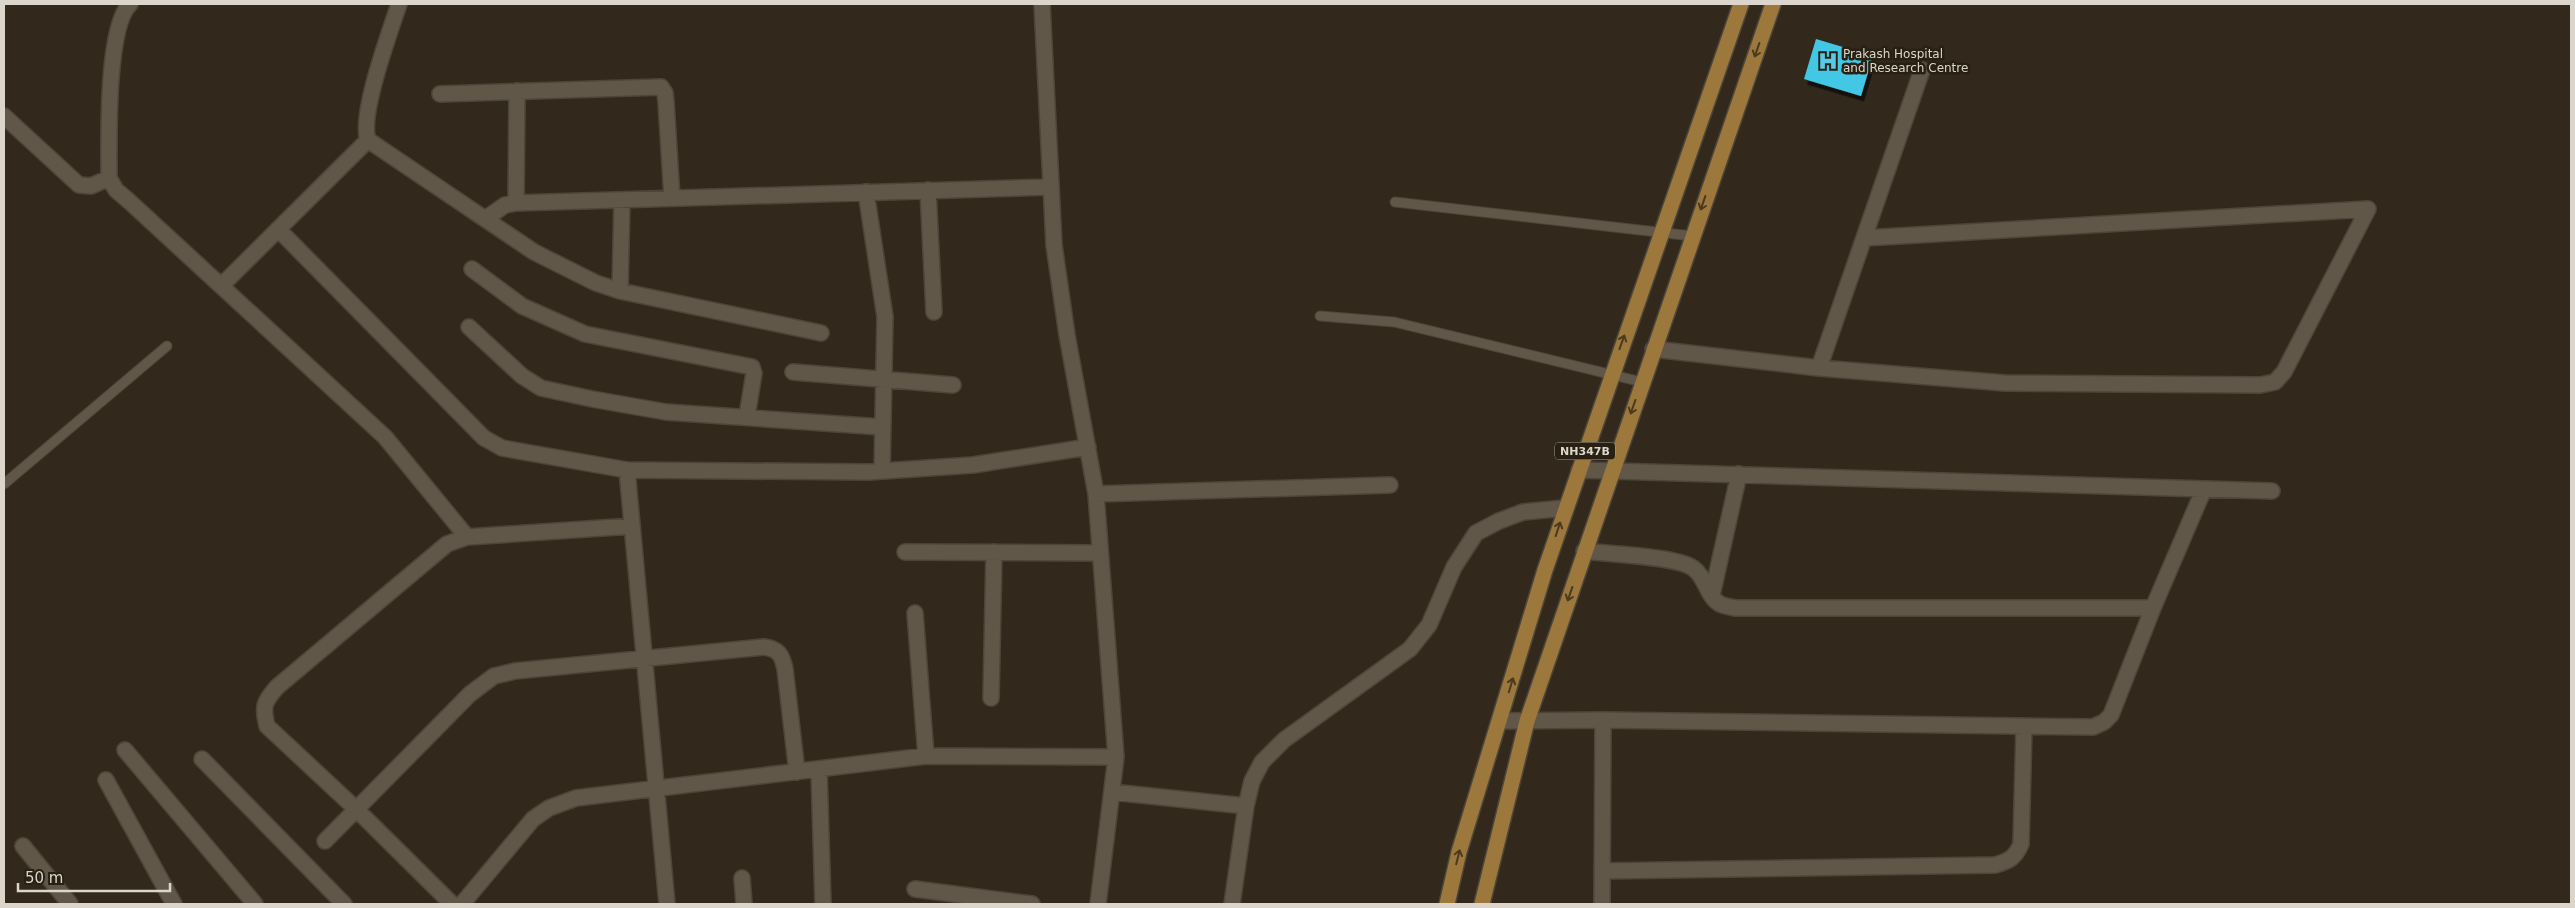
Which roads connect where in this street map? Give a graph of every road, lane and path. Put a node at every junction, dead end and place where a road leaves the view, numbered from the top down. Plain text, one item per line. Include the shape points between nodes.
1 (130, 4) edge
2 (399, 4) edge
3 (1042, 4) edge
4 (1741, 4) edge
5 (1773, 4) edge
6 (1922, 70) dead end
7 (517, 92) junction
8 (440, 94) dead end
9 (4, 116) edge
10 (368, 140) junction
11 (109, 178) junction
12 (1051, 187) junction
13 (928, 190) junction
14 (866, 192) junction
15 (672, 198) junction
16 (622, 200) junction
17 (1395, 202) dead end
18 (516, 203) junction
19 (485, 219) junction
20 (278, 229) junction
21 (1662, 232) junction
22 (1692, 236) junction
23 (1864, 238) junction
24 (472, 269) dead end
25 (221, 286) junction
26 (620, 291) junction
27 (934, 312) dead end
28 (1320, 316) dead end
29 (469, 328) dead end
30 (821, 333) dead end
31 (167, 346) dead end
32 (1653, 350) junction
33 (1819, 368) junction
34 (793, 372) dead end
35 (1611, 375) junction
36 (884, 380) junction
37 (1642, 382) junction
38 (952, 385) dead end
39 (747, 416) junction
40 (882, 427) junction
41 (1088, 447) junction
42 (627, 470) junction
43 (1578, 470) junction
44 (1611, 470) junction
45 (882, 471) junction
46 (1739, 474) junction
47 (4, 484) edge
48 (1390, 485) dead end
49 (2204, 489) junction
50 (2272, 491) dead end
51 (1096, 494) junction
52 (1565, 508) junction
53 (632, 526) junction
54 (467, 536) junction
55 (1584, 551) junction
56 (905, 552) dead end
57 (994, 552) junction
58 (1100, 553) junction
59 (1712, 595) junction
60 (2153, 608) junction
61 (915, 614) dead end
62 (645, 658) junction
63 (991, 698) dead end
64 (1603, 720) junction
65 (1500, 721) junction
66 (1527, 721) junction
67 (2024, 727) junction
68 (125, 750) dead end
69 (926, 756) junction
70 (1116, 757) junction
71 (202, 759) dead end
72 (819, 770) junction
73 (796, 772) junction
74 (106, 780) dead end
75 (657, 789) junction
76 (1112, 792) junction
77 (1246, 806) junction
78 (356, 809) junction
79 (325, 841) dead end
80 (23, 846) dead end
81 (1602, 871) junction
82 (742, 878) dead end
83 (915, 888) dead end
84 (70, 904) edge
85 (174, 904) edge
86 (255, 904) edge
87 (344, 904) edge
88 (452, 904) edge
89 (462, 904) edge
90 (667, 904) edge
91 (744, 904) edge
92 (823, 904) edge
93 (1032, 904) edge
94 (1098, 904) edge
95 (1232, 904) edge
96 (1447, 904) edge
97 (1482, 904) edge
98 (1602, 904) edge

1 - 11 street via 123,10 115,34
2 - 10 street via 367,114 365,133
3 - 12 street
4 - 21 highway, NH347B
5 -> 22 highway, NH347B
6 - 23 street
7 - 8 street
7 - 15 street via 660,87 666,102
7 - 18 street
9 - 11 street via 79,185 91,186
10 - 19 street
10 - 20 street
11 - 25 street via 116,190
12 - 13 street
12 - 41 street via 1067,334
13 - 14 street
13 - 27 street
14 - 15 street
14 - 36 street via 885,317
15 - 16 street
16 - 18 street
16 - 26 street
17 - 21 lane
18 - 19 street via 505,205
19 - 26 street via 534,252 596,283
20 - 25 street
20 - 42 street via 484,438 502,448
21 - 22 lane
35 -> 21 highway, NH347B
22 - 32 highway, NH347B
23 - 33 street
23 - 33 street via 2368,209 2284,372 2275,382 2260,385 2005,383
24 - 39 street via 522,306 586,334 752,367 754,373
25 - 54 street via 385,437
26 - 30 street
28 - 35 lane via 1394,322
29 - 39 street via 522,376 541,388 666,412
31 - 47 lane
32 - 33 street
32 - 37 highway, NH347B
34 - 36 street
35 - 37 lane
35 - 43 highway, NH347B
36 - 38 street
36 - 40 street
37 -> 44 highway, NH347B
39 - 40 street
40 - 45 street
41 - 45 street via 973,465
41 - 51 street
42 - 45 street
42 - 53 street
43 - 44 street
43 - 52 highway, NH347B
44 - 46 street
44 - 55 highway, NH347B
46 - 49 street
46 - 59 street
48 - 51 street
49 - 50 street
49 - 60 street
51 - 58 street
65 -> 52 highway, NH347B
52 - 77 street via 1523,512 1476,533 1454,567 1429,625 1410,649 1284,740 1262,762 1252,782
53 - 54 street
53 - 62 street
54 - 78 street via 447,544 277,687 266,700 267,726
55 - 59 street via 1676,562 1692,567 1703,576
55 -> 66 highway, NH347B
56 - 57 street
57 - 58 street
57 - 63 street
58 - 70 street
59 - 60 street via 1720,604 1735,608
60 - 67 street via 2111,715 2104,722 2093,727
61 - 69 street
62 - 73 street via 774,648 782,655 785,669
62 - 75 street
62 - 78 street via 494,676 470,694
64 - 66 street
64 - 67 street
64 - 81 street
65 - 66 street
96 -> 65 highway, NH347B via 1459,852
66 - 97 highway, NH347B
67 - 81 street via 2021,844 2017,855 2009,861 1995,865
68 - 86 street
69 - 70 street
69 - 72 street
70 - 76 street
71 - 87 street
72 - 73 street
72 - 92 street
73 - 75 street
74 - 85 street
75 - 89 street via 576,798 549,808 533,818
75 - 90 street
76 - 77 street
76 - 94 street
77 - 95 street
78 - 79 street
78 - 88 street
80 - 84 street
81 - 98 street
82 - 91 street
83 - 93 street

